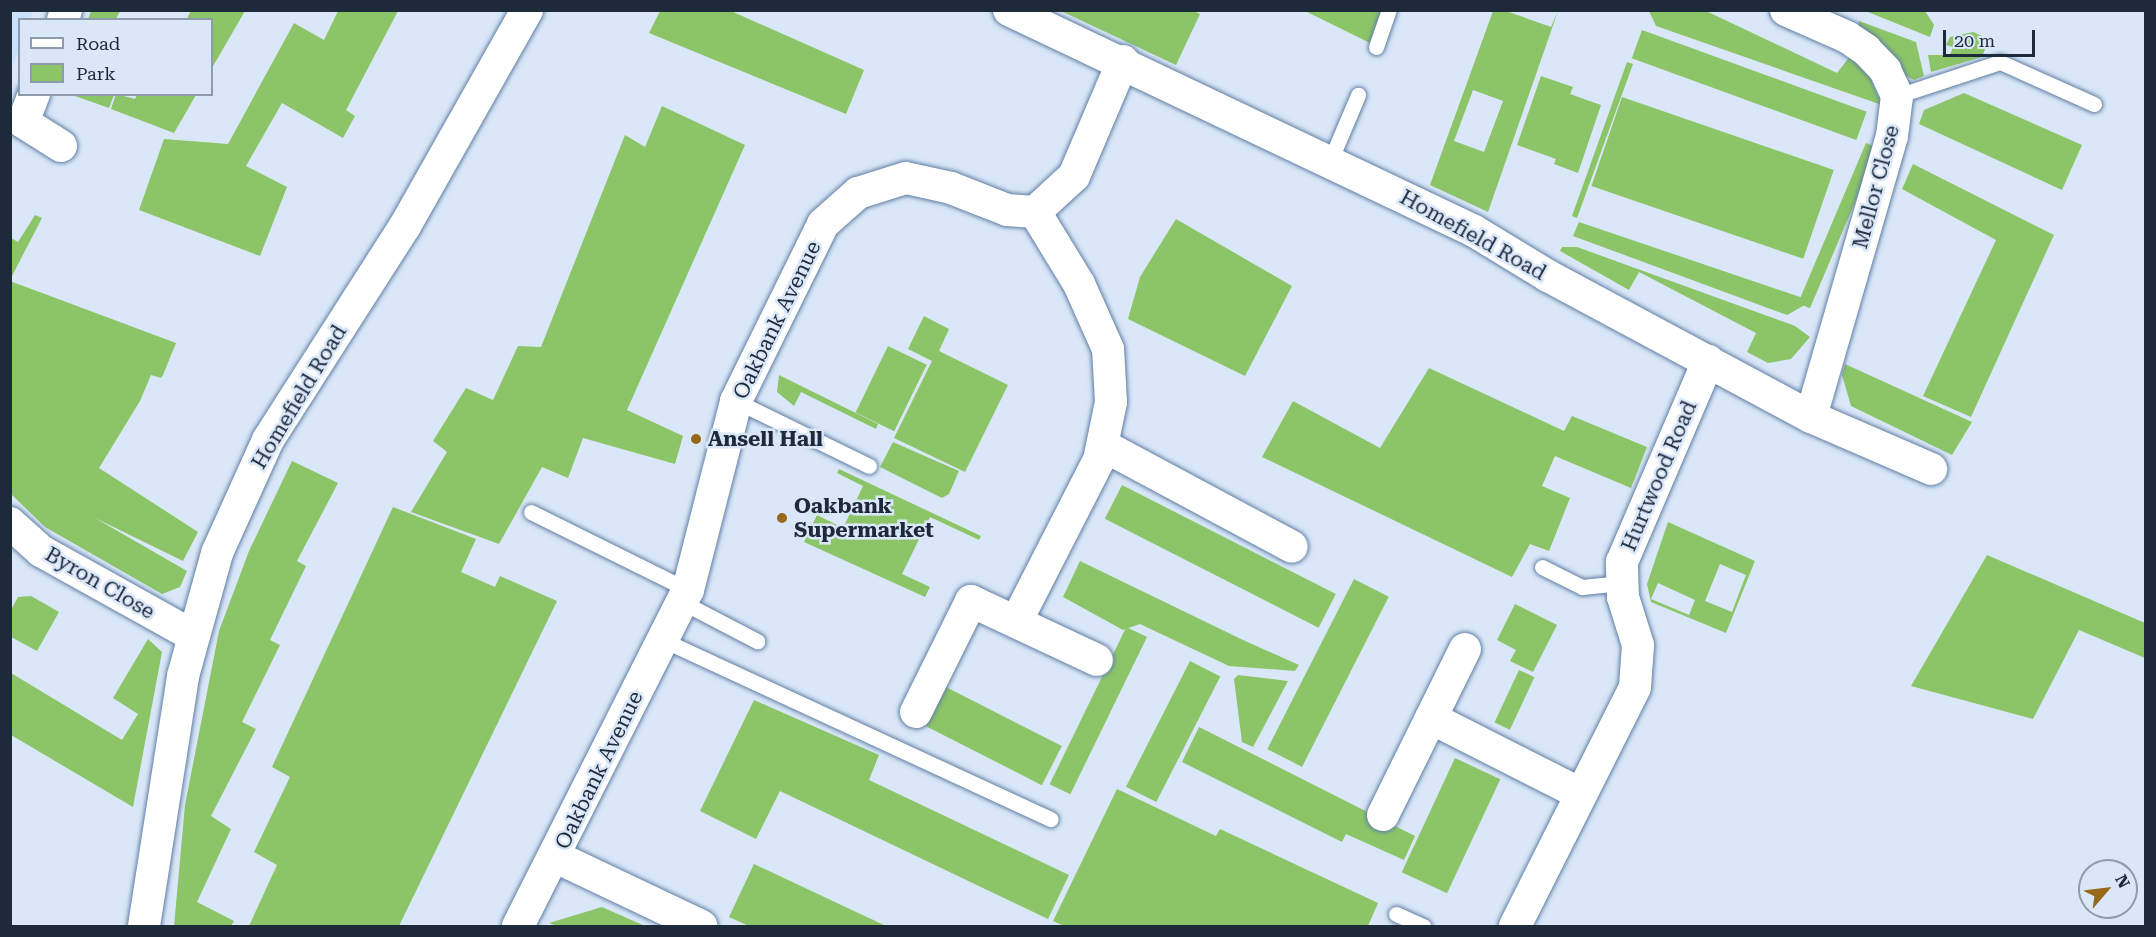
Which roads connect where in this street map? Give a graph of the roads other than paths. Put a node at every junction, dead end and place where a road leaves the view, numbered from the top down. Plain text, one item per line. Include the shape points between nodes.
1 (527, 10) edge
2 (1009, 10) edge
3 (1389, 10) edge
4 (1786, 10) edge
5 (1377, 47) dead end
6 (1123, 61) junction
7 (1358, 95) dead end
8 (1897, 96) junction
9 (2094, 104) dead end
10 (22, 111) edge
11 (61, 147) dead end
12 (1330, 161) junction
13 (1035, 212) junction
14 (1708, 361) junction
15 (736, 401) junction
16 (1811, 417) junction
17 (1104, 446) junction
18 (869, 466) dead end
19 (1931, 469) dead end
20 (531, 512) dead end
21 (10, 524) edge
22 (1292, 547) dead end
23 (1542, 567) dead end
24 (1623, 583) junction
25 (685, 596) junction
26 (1017, 620) junction
27 (194, 636) junction
28 (663, 640) junction
29 (757, 641) dead end
30 (1465, 649) dead end
31 (1097, 660) dead end
32 (916, 712) dead end
33 (1431, 718) junction
34 (1581, 794) junction
35 (1383, 815) dead end
36 (1051, 819) dead end
37 (556, 857) junction
38 (1396, 914) dead end
39 (144, 927) edge
40 (518, 927) edge
41 (701, 927) edge
42 (1422, 927) edge
43 (1515, 927) edge

1 - 27 street, Homefield Road via 405,226 268,440 217,553
2 - 6 street, Homefield Road
3 - 5 lane
4 - 8 street, Mellor Close via 1847,37 1866,50 1885,70
6 - 12 street, Homefield Road
6 - 13 street via 1074,177
7 - 12 lane
8 - 9 lane via 2000,62
8 - 16 street, Mellor Close via 1892,136
10 - 11 street
12 - 14 street, Homefield Road via 1474,231 1548,276
13 - 15 street, Oakbank Avenue via 1007,210 951,188 906,178 858,193 823,224
13 - 17 street via 1079,284 1108,349 1111,402
14 - 16 street, Homefield Road
14 - 24 street, Hurtwood Road via 1622,562
15 - 18 lane
15 - 25 street, Oakbank Avenue
16 - 19 street, Homefield Road
17 - 22 street
17 - 26 street
20 - 25 lane
21 - 27 street, Byron Close via 41,551
23 - 24 lane via 1582,587
24 - 34 street, Hurtwood Road via 1623,597 1638,645 1635,687
25 - 28 street, Oakbank Avenue
25 - 29 lane
26 - 31 street
26 - 32 street via 971,601
27 - 39 street, Homefield Road via 183,676
28 - 36 lane
28 - 37 street, Oakbank Avenue
30 - 33 street
33 - 34 street
33 - 35 street
34 - 43 street, Hurtwood Road
37 - 40 street, Oakbank Avenue
37 - 41 street
38 - 42 lane

